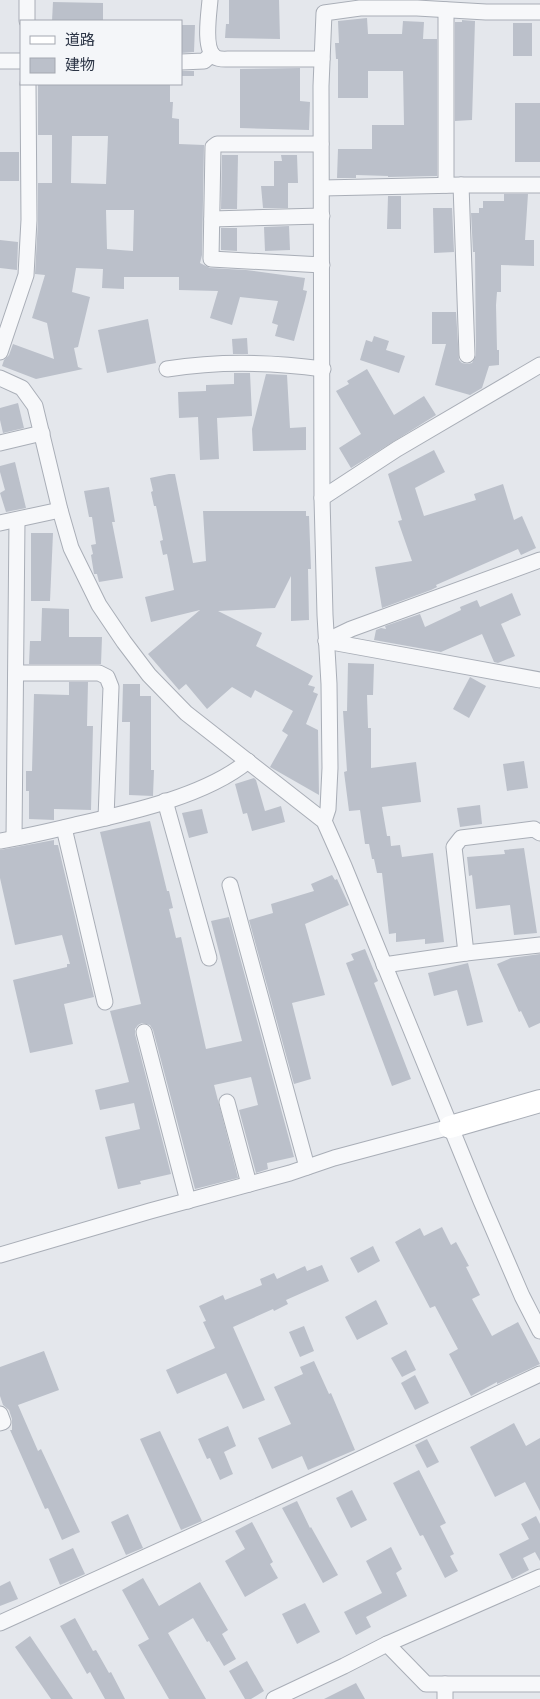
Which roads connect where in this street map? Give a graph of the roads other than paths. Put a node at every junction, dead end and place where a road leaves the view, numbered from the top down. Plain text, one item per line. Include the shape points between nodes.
1 (27, 0) edge
2 (210, 0) edge
3 (446, 10) junction
4 (540, 12) edge
5 (27, 20) edge
6 (212, 54) junction
7 (322, 59) junction
8 (0, 61) edge
9 (20, 61) edge
10 (182, 62) edge
11 (28, 85) edge
12 (322, 144) junction
13 (454, 185) junction
14 (540, 185) edge
15 (322, 188) junction
16 (322, 216) junction
17 (212, 219) junction
18 (322, 265) junction
19 (0, 352) edge
20 (467, 355) dead end
21 (540, 365) edge
22 (167, 369) dead end
23 (323, 369) junction
24 (0, 378) edge
25 (42, 433) junction
26 (0, 442) edge
27 (322, 498) junction
28 (60, 510) junction
29 (17, 520) junction
30 (0, 523) edge
31 (540, 560) edge
32 (326, 641) junction
33 (16, 673) junction
34 (540, 680) edge
35 (248, 762) junction
36 (165, 801) junction
37 (106, 818) junction
38 (324, 821) junction
39 (64, 828) junction
40 (540, 833) edge
41 (7, 839) edge
42 (230, 885) dead end
43 (540, 945) edge
44 (466, 953) junction
45 (209, 958) dead end
46 (384, 965) junction
47 (106, 1002) dead end
48 (144, 1032) dead end
49 (540, 1101) edge
50 (227, 1102) dead end
51 (450, 1127) junction
52 (307, 1167) junction
53 (249, 1184) junction
54 (188, 1201) junction
55 (0, 1255) edge
56 (540, 1331) edge
57 (540, 1374) edge
58 (0, 1414) edge
59 (0, 1423) edge
60 (540, 1577) edge
61 (0, 1623) edge
62 (388, 1644) junction
63 (540, 1684) edge
64 (445, 1692) edge
65 (274, 1699) edge

1 - 5 street
2 - 6 street via 208,40
3 - 4 street
3 - 7 street via 360,8 324,12
3 - 13 street
6 - 7 street via 223,59
6 - 10 street via 204,61
7 - 12 street
8 - 9 street
11 - 19 street via 26,275
12 - 15 street
12 - 17 street via 218,144 213,147
13 - 14 street
13 - 15 street
13 - 20 street
15 - 16 street
16 - 17 street
16 - 18 street
17 - 18 street via 211,259
18 - 23 street
21 - 27 street via 397,449
22 - 23 street via 269,364
23 - 27 street
24 - 25 street via 22,388 30,398
25 - 26 street
25 - 28 street
27 - 32 street
28 - 29 street
28 - 35 street via 71,548 99,605 139,662 186,713
29 - 30 street
29 - 33 street
31 - 32 street via 350,629
32 - 34 street
32 - 38 street via 330,768 328,809
33 - 37 street via 98,673 107,677 111,687
33 - 41 street
35 - 36 street via 227,777
35 - 38 street
36 - 37 street
36 - 45 street
37 - 39 street
38 - 46 street
39 - 41 street
39 - 47 street
40 - 44 street via 534,828 461,838 454,847
42 - 52 street
43 - 44 street
44 - 46 street
46 - 51 street
48 - 54 street
49 - 51 street
50 - 53 street
51 - 52 street
51 - 56 street via 493,1231
52 - 53 street
53 - 54 street
54 - 55 street
57 - 61 street
58 - 59 street via 3,1422
60 - 62 street
62 - 64 street via 426,1684
62 - 65 street
63 - 64 street

